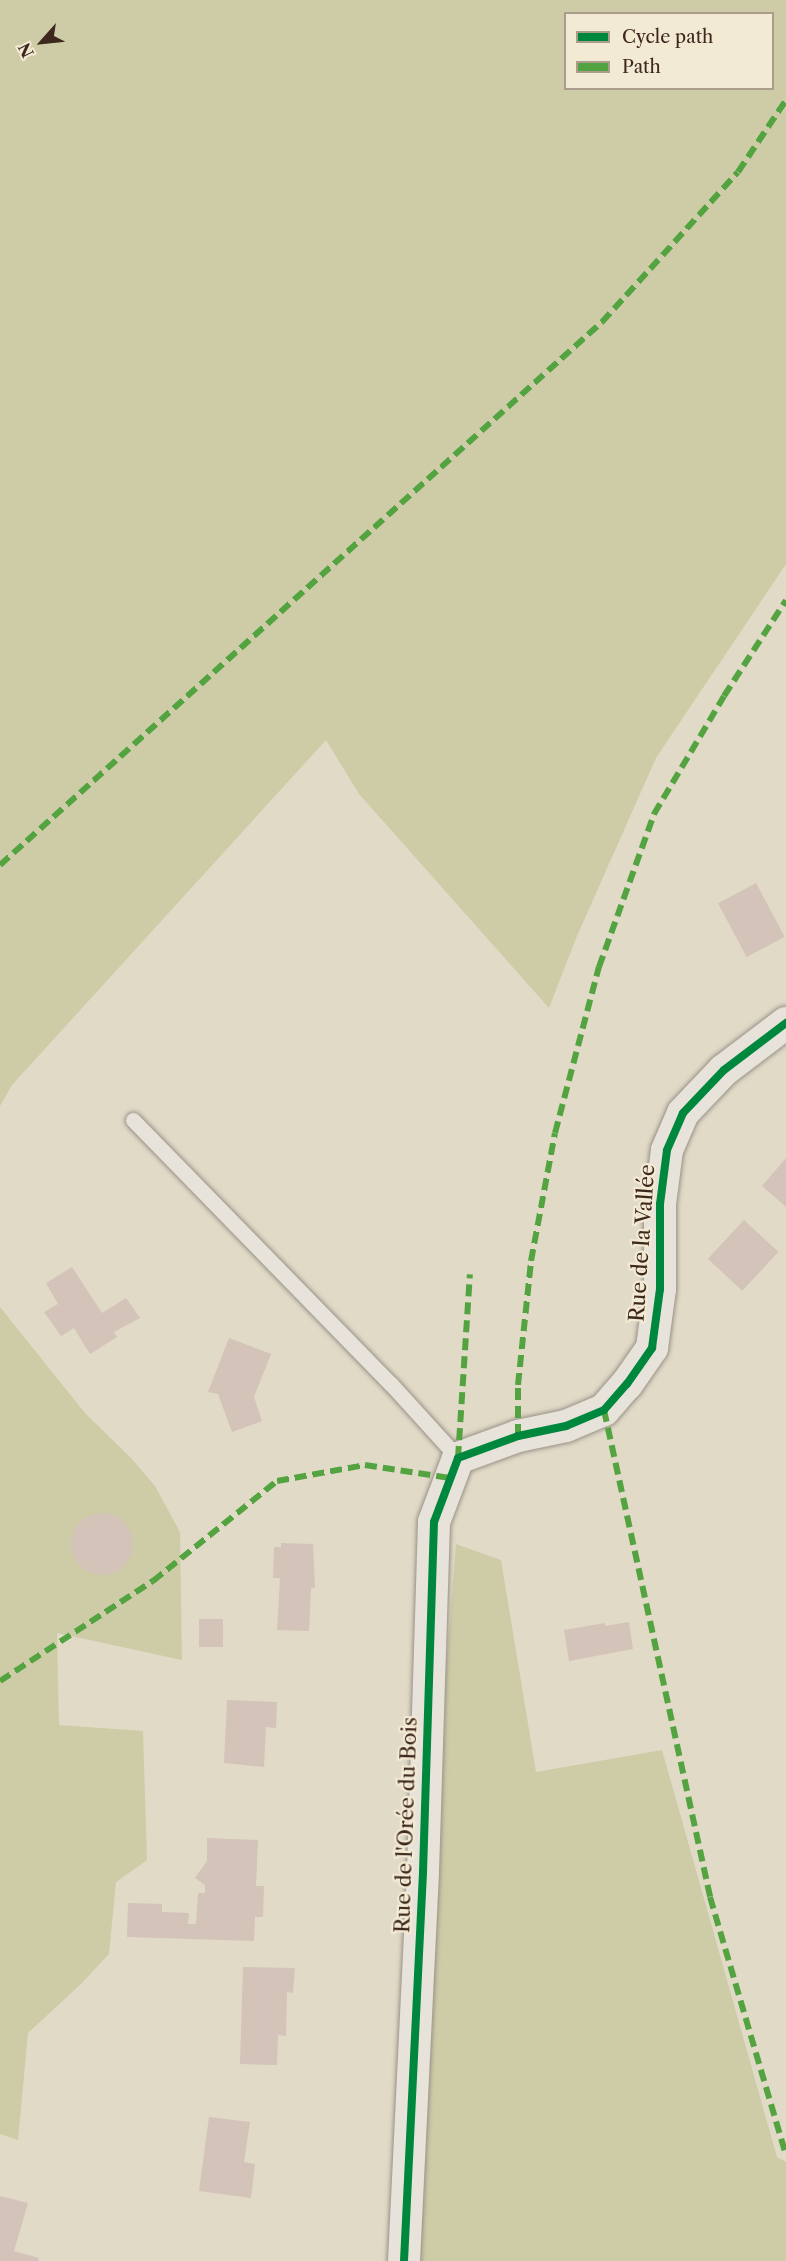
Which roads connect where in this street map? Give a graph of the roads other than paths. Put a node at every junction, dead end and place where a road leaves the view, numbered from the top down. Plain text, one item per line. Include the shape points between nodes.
1 (786, 1023) edge
2 (133, 1120) dead end
3 (458, 1458) junction
4 (404, 2261) edge

1 - 3 street, Rue de la Vallée via 724,1070 683,1113 667,1150 660,1204 660,1289 652,1348 604,1410 566,1426 518,1436
2 - 3 lane
3 - 4 street, Rue de l'Orée du Bois via 434,1522 423,1872

